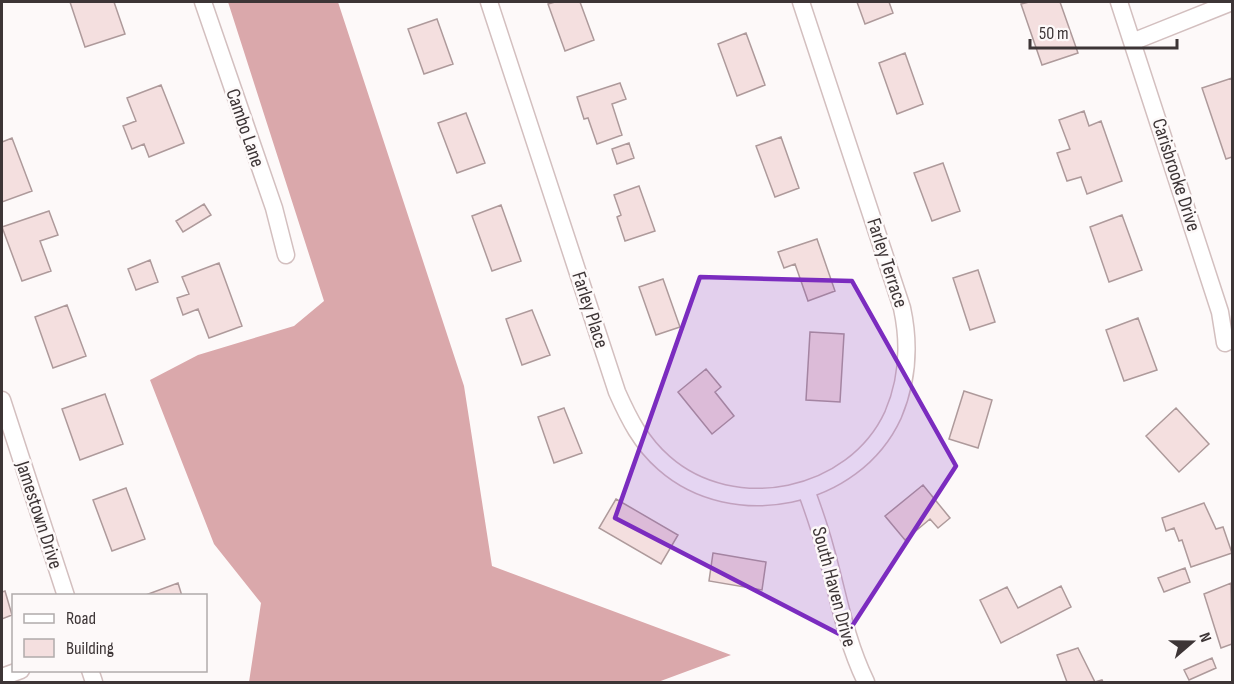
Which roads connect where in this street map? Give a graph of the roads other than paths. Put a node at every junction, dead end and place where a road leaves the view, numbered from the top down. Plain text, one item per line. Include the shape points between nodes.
1 (203, 2) edge
2 (489, 2) edge
3 (801, 2) edge
4 (1119, 2) edge
5 (1233, 2) edge
6 (1132, 42) junction
7 (286, 255) dead end
8 (1233, 339) edge
9 (2, 400) edge
10 (806, 490) junction
11 (65, 594) edge
12 (866, 682) edge

1 - 7 street, Cambo Lane via 274,208
2 - 10 street, Farley Place via 617,392 638,434 664,464 683,478 715,491 772,498
3 - 10 street, Farley Terrace via 908,334 904,378 883,432 840,473
4 - 6 street, Carisbrooke Drive
5 - 6 street
6 - 8 street, Carisbrooke Drive via 1220,312 1225,343
9 - 11 street, Jamestown Drive
10 - 12 street, South Haven Drive via 825,547 842,620

